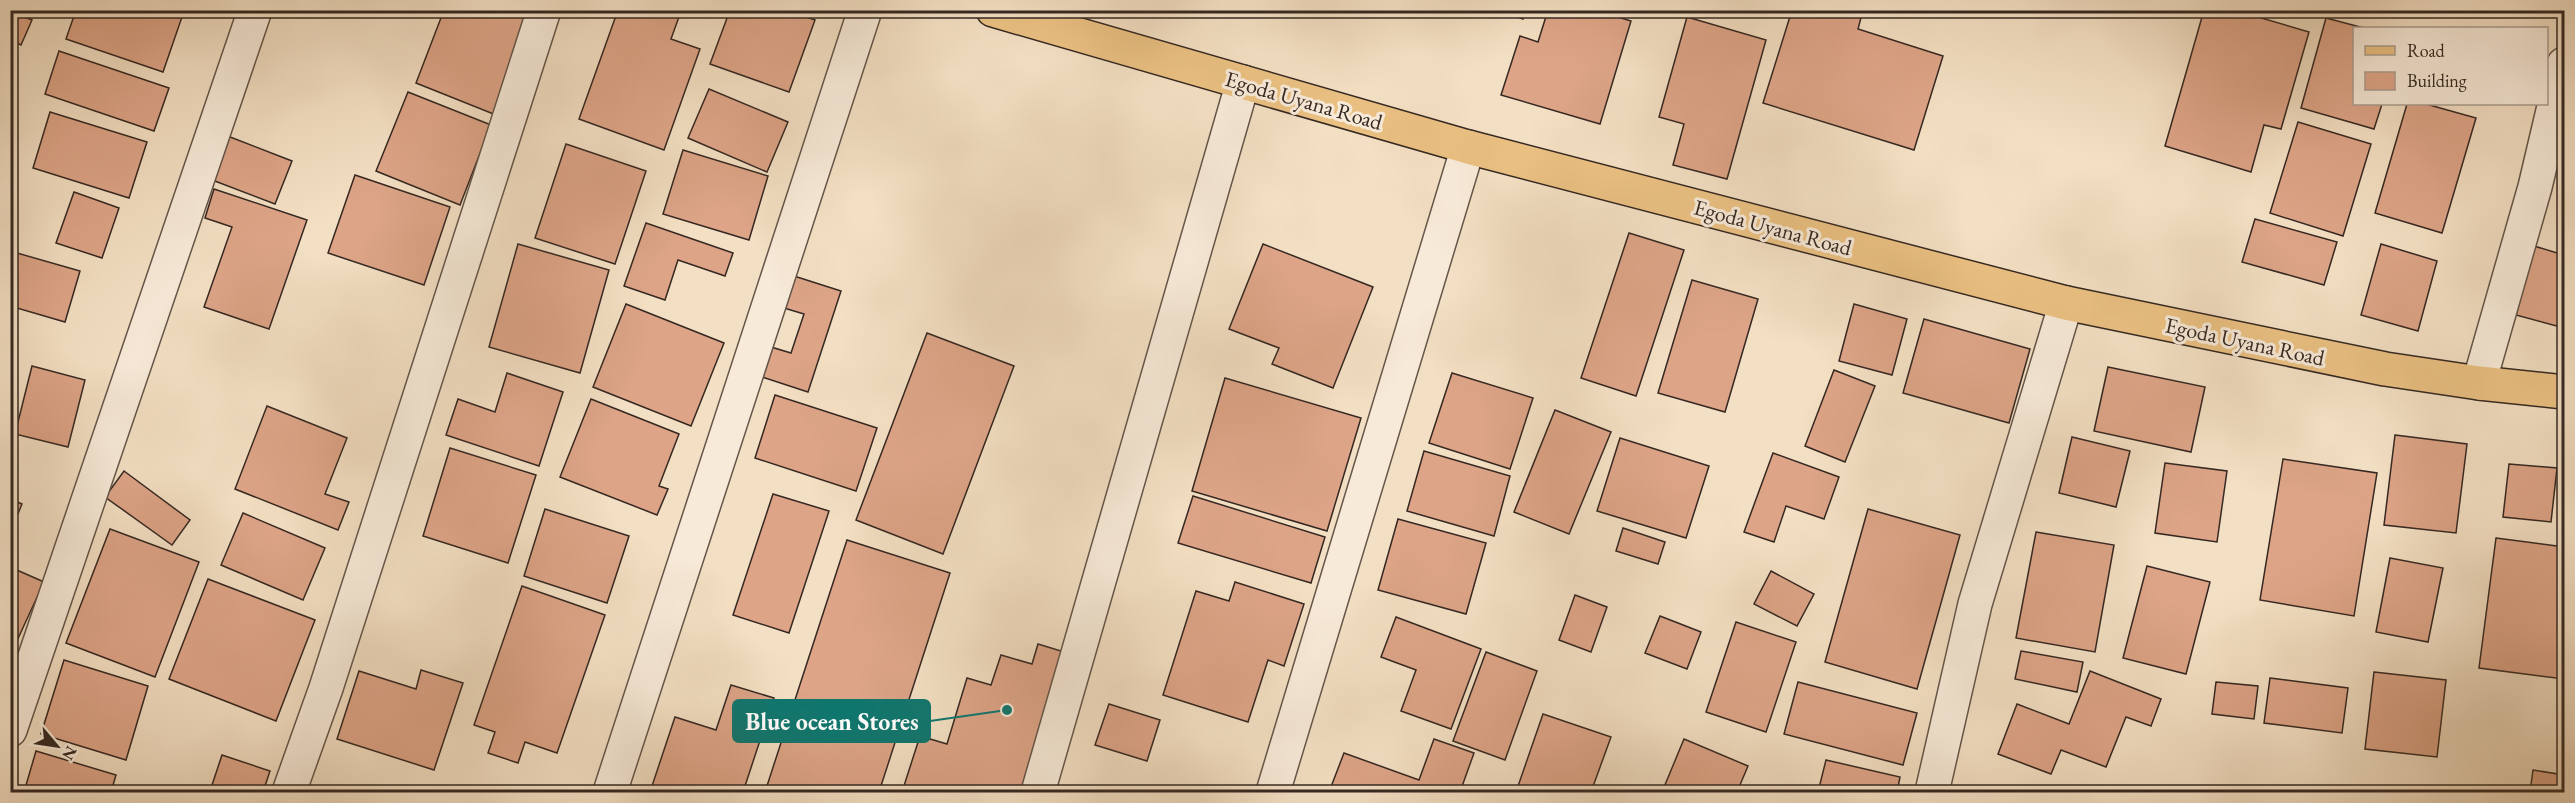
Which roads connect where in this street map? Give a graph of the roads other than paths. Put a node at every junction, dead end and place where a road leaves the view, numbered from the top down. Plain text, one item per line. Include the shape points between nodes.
1 (255, 10) edge
2 (544, 10) edge
3 (865, 10) edge
4 (993, 10) edge
5 (2565, 64) edge
6 (1243, 82) junction
7 (1468, 147) junction
8 (2066, 303) junction
9 (2479, 383) junction
10 (2565, 392) edge
11 (10, 730) edge
12 (289, 792) edge
13 (610, 792) edge
14 (1038, 792) edge
15 (1273, 792) edge
16 (1932, 792) edge

1 - 11 street
2 - 12 street
3 - 13 street
4 - 6 main road, Egoda Uyana Road
5 - 9 street via 2535,187
6 - 7 main road, Egoda Uyana Road
6 - 14 street
7 - 8 main road, Egoda Uyana Road
7 - 15 street
8 - 9 main road, Egoda Uyana Road via 2385,369
8 - 16 street via 1975,604
9 - 10 main road, Egoda Uyana Road

